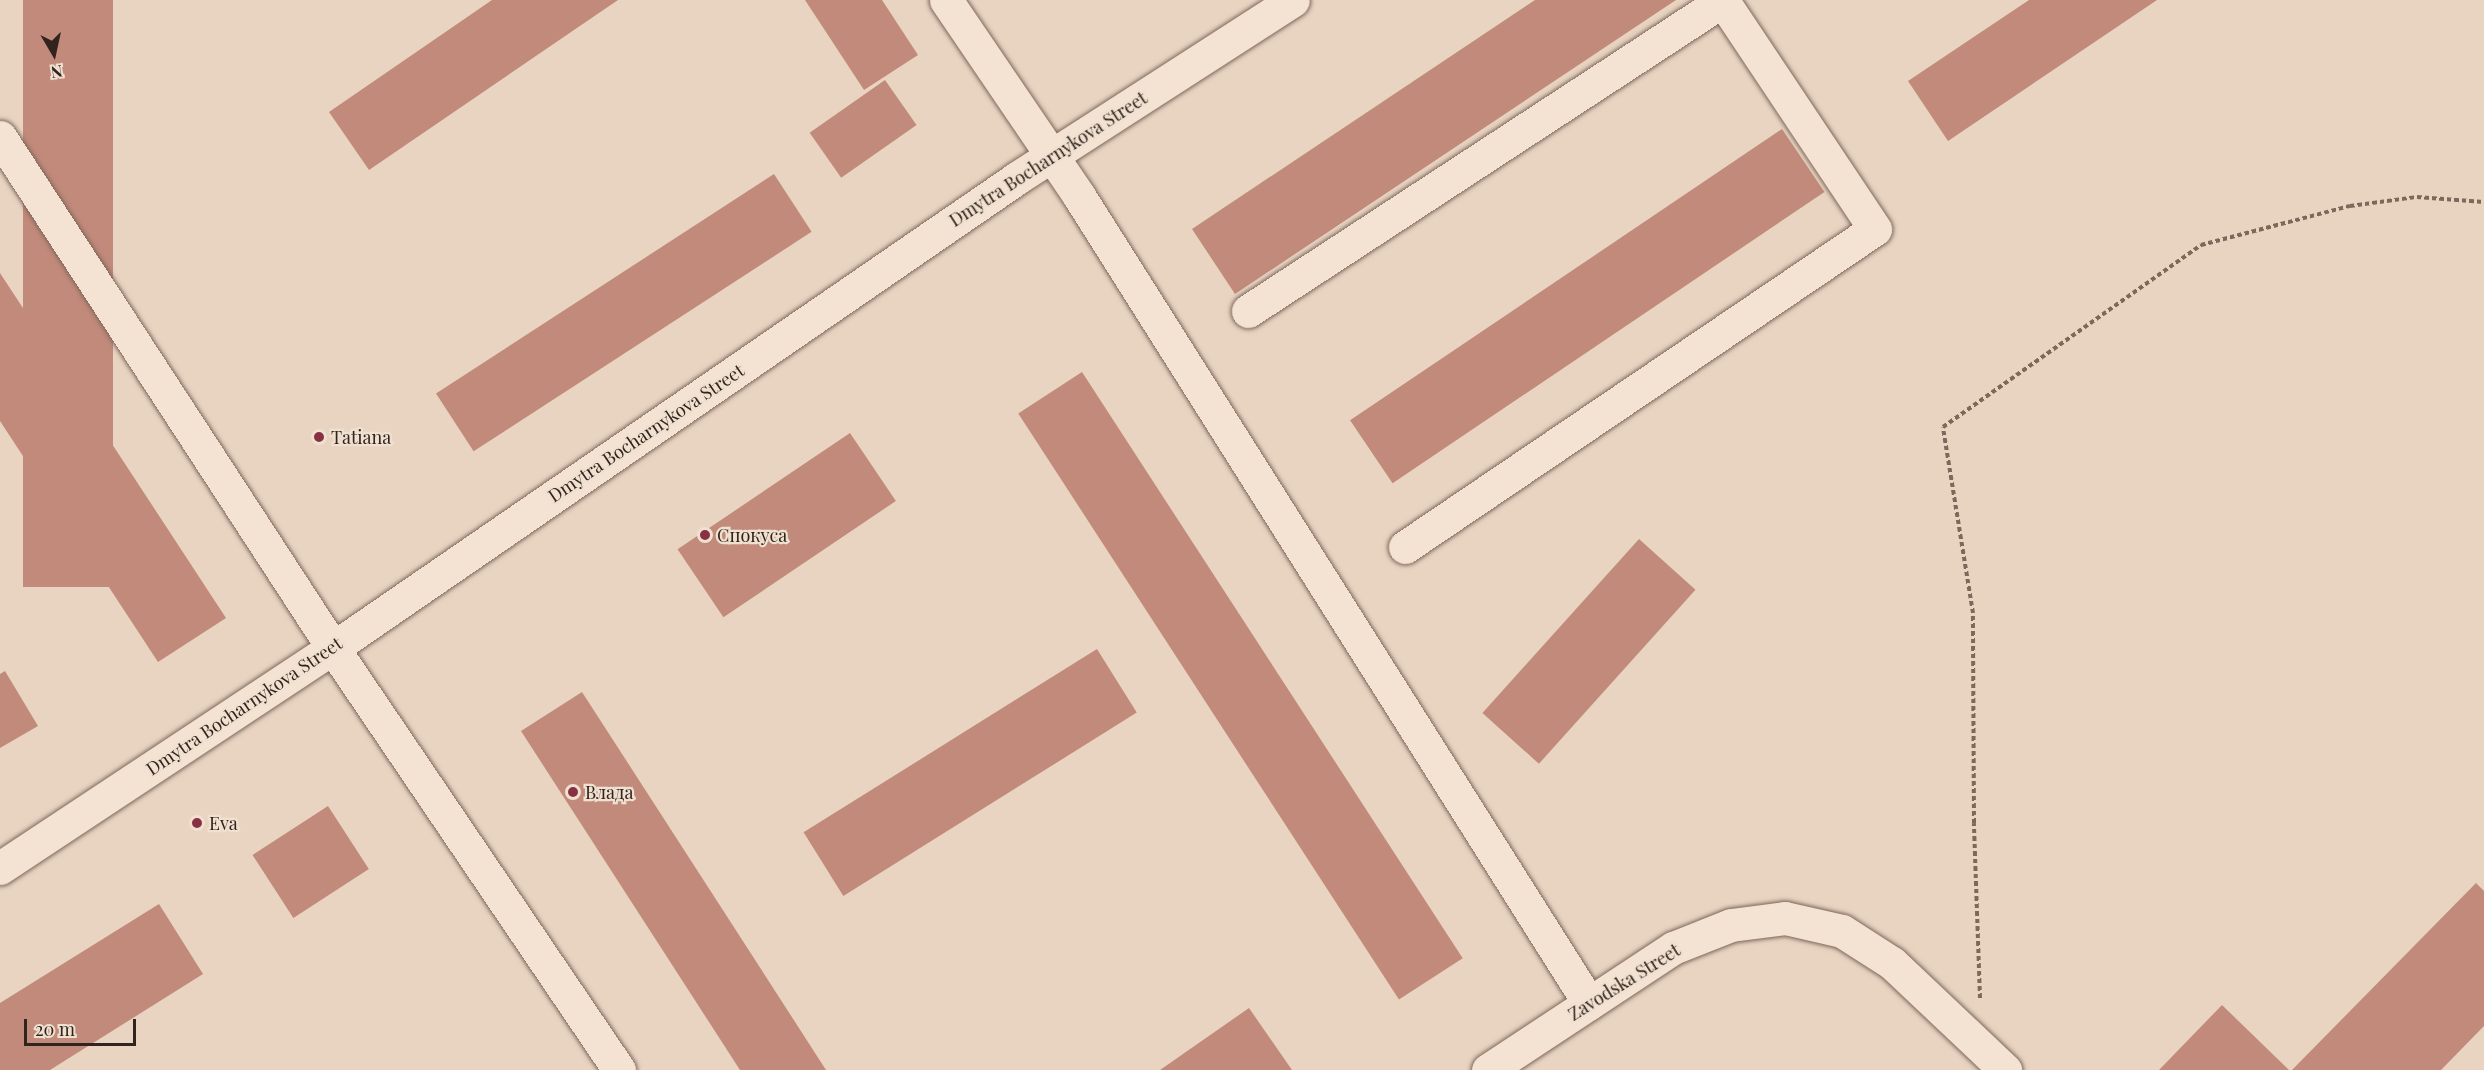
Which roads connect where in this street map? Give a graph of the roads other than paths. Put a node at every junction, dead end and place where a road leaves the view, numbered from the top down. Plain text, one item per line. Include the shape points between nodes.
1 (946, 0) edge
2 (1293, 0) edge
3 (1722, 0) edge
4 (0, 137) edge
5 (1052, 155) junction
6 (1248, 310) dead end
7 (1405, 547) dead end
8 (333, 648) junction
9 (0, 868) edge
10 (1589, 1003) junction
11 (619, 1070) edge
12 (1488, 1070) edge
13 (2005, 1070) edge

1 - 5 street
2 - 5 street, Dmytra Bocharnykova Street
3 - 6 street
3 - 7 street via 1875,229
4 - 8 street
5 - 8 street, Dmytra Bocharnykova Street
5 - 10 street
8 - 9 street, Dmytra Bocharnykova Street
8 - 11 street
10 - 12 street, Zavodska Street
10 - 13 street, Zavodska Street via 1672,948 1731,925 1785,918 1842,931 1892,963

